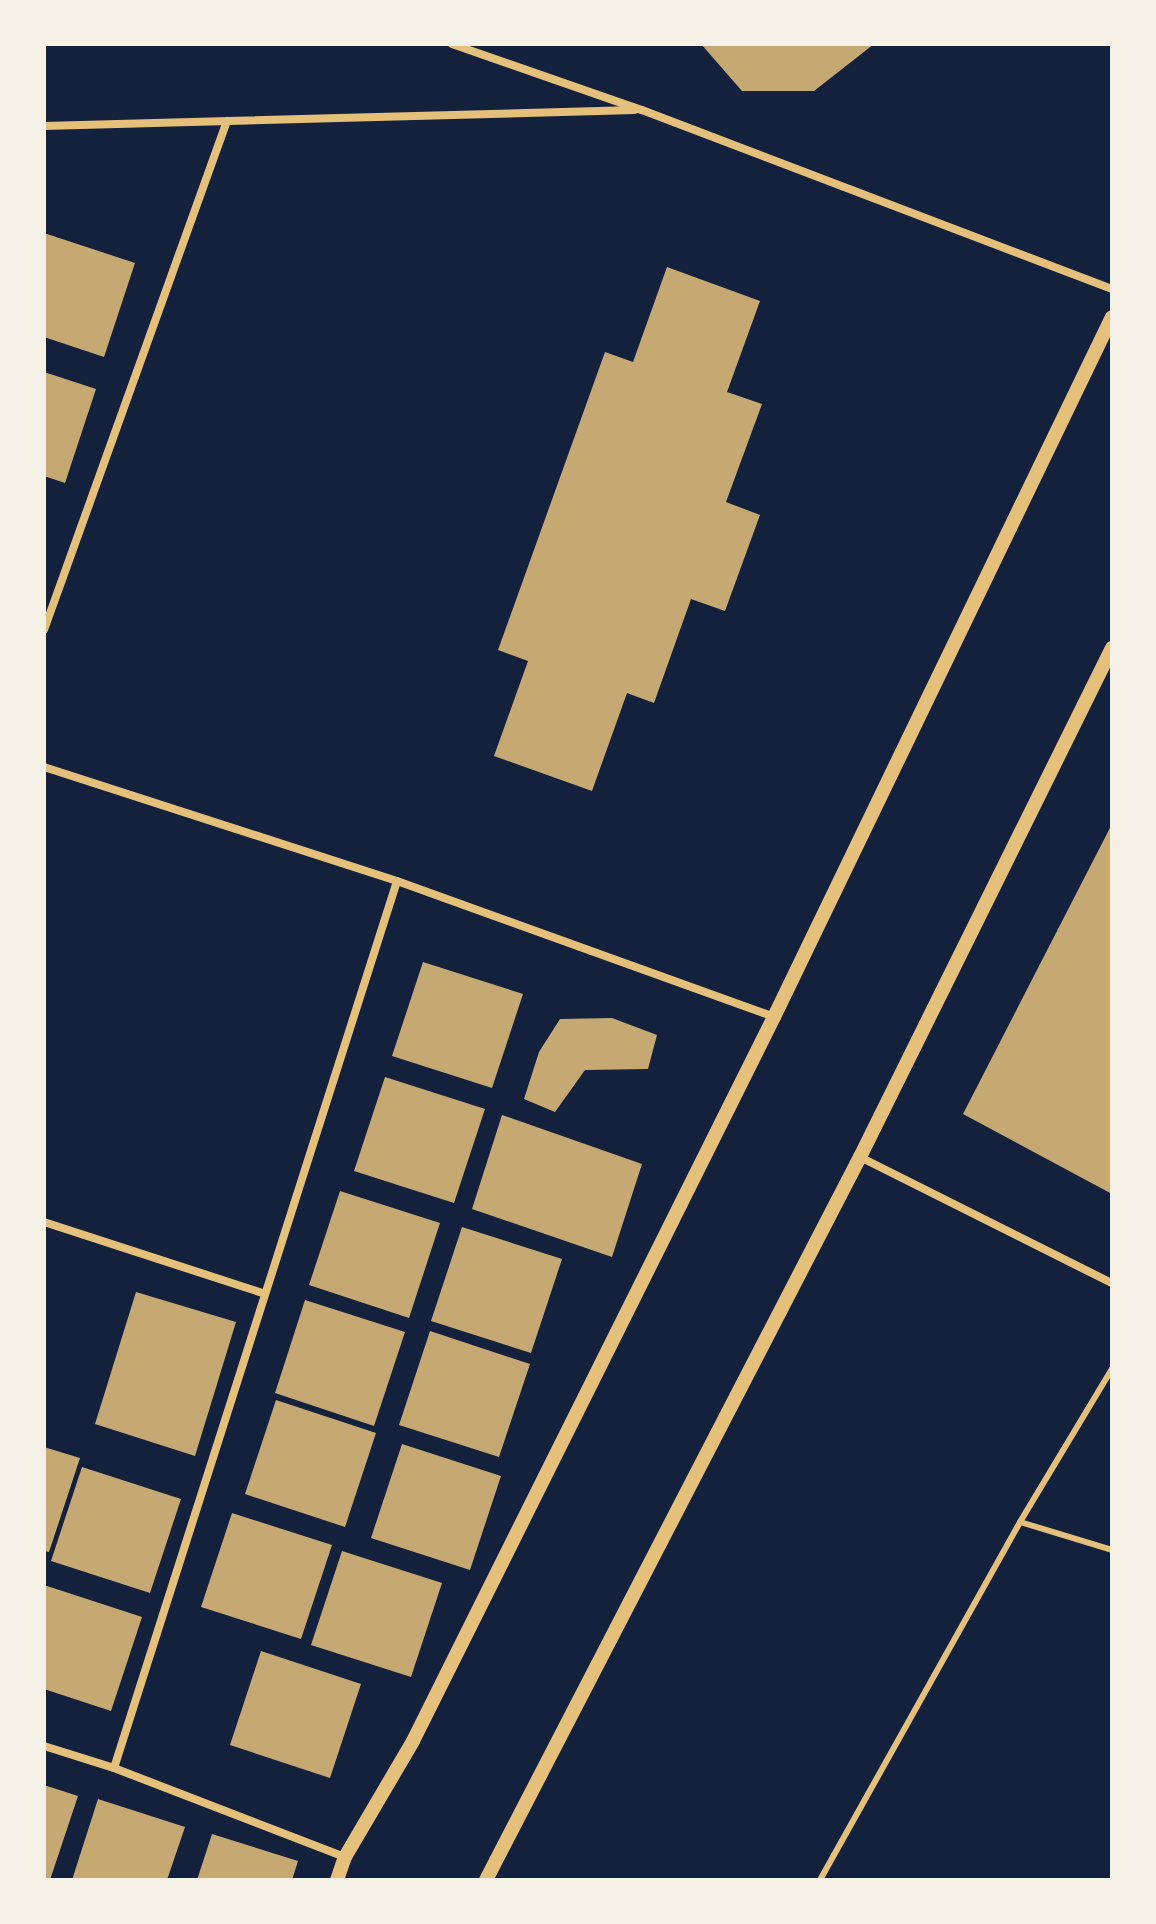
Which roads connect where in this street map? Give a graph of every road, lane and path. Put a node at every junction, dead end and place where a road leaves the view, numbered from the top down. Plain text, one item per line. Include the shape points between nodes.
1 (452, 44) edge
2 (642, 110) junction
3 (227, 121) junction
4 (44, 126) edge
5 (1112, 289) edge
6 (1112, 317) edge
7 (44, 630) edge
8 (1112, 648) edge
9 (44, 767) edge
10 (397, 881) junction
11 (774, 1017) junction
12 (860, 1157) junction
13 (44, 1222) edge
14 (1112, 1283) edge
15 (265, 1294) junction
16 (1112, 1369) edge
17 (1020, 1522) junction
18 (1112, 1550) edge
19 (44, 1746) edge
20 (114, 1768) junction
21 (345, 1857) junction
22 (337, 1880) edge
23 (486, 1880) edge
24 (820, 1880) edge

1 - 2 street
2 - 3 street
2 - 5 street
3 - 4 street
3 - 7 street
6 - 11 street
8 - 12 street
9 - 10 street
10 - 11 street
10 - 15 street
11 - 21 street via 413,1741
12 - 14 street
12 - 23 street
13 - 15 street
15 - 20 street
16 - 17 lane
17 - 18 lane
17 - 24 lane
19 - 20 street
20 - 21 street
21 - 22 street

